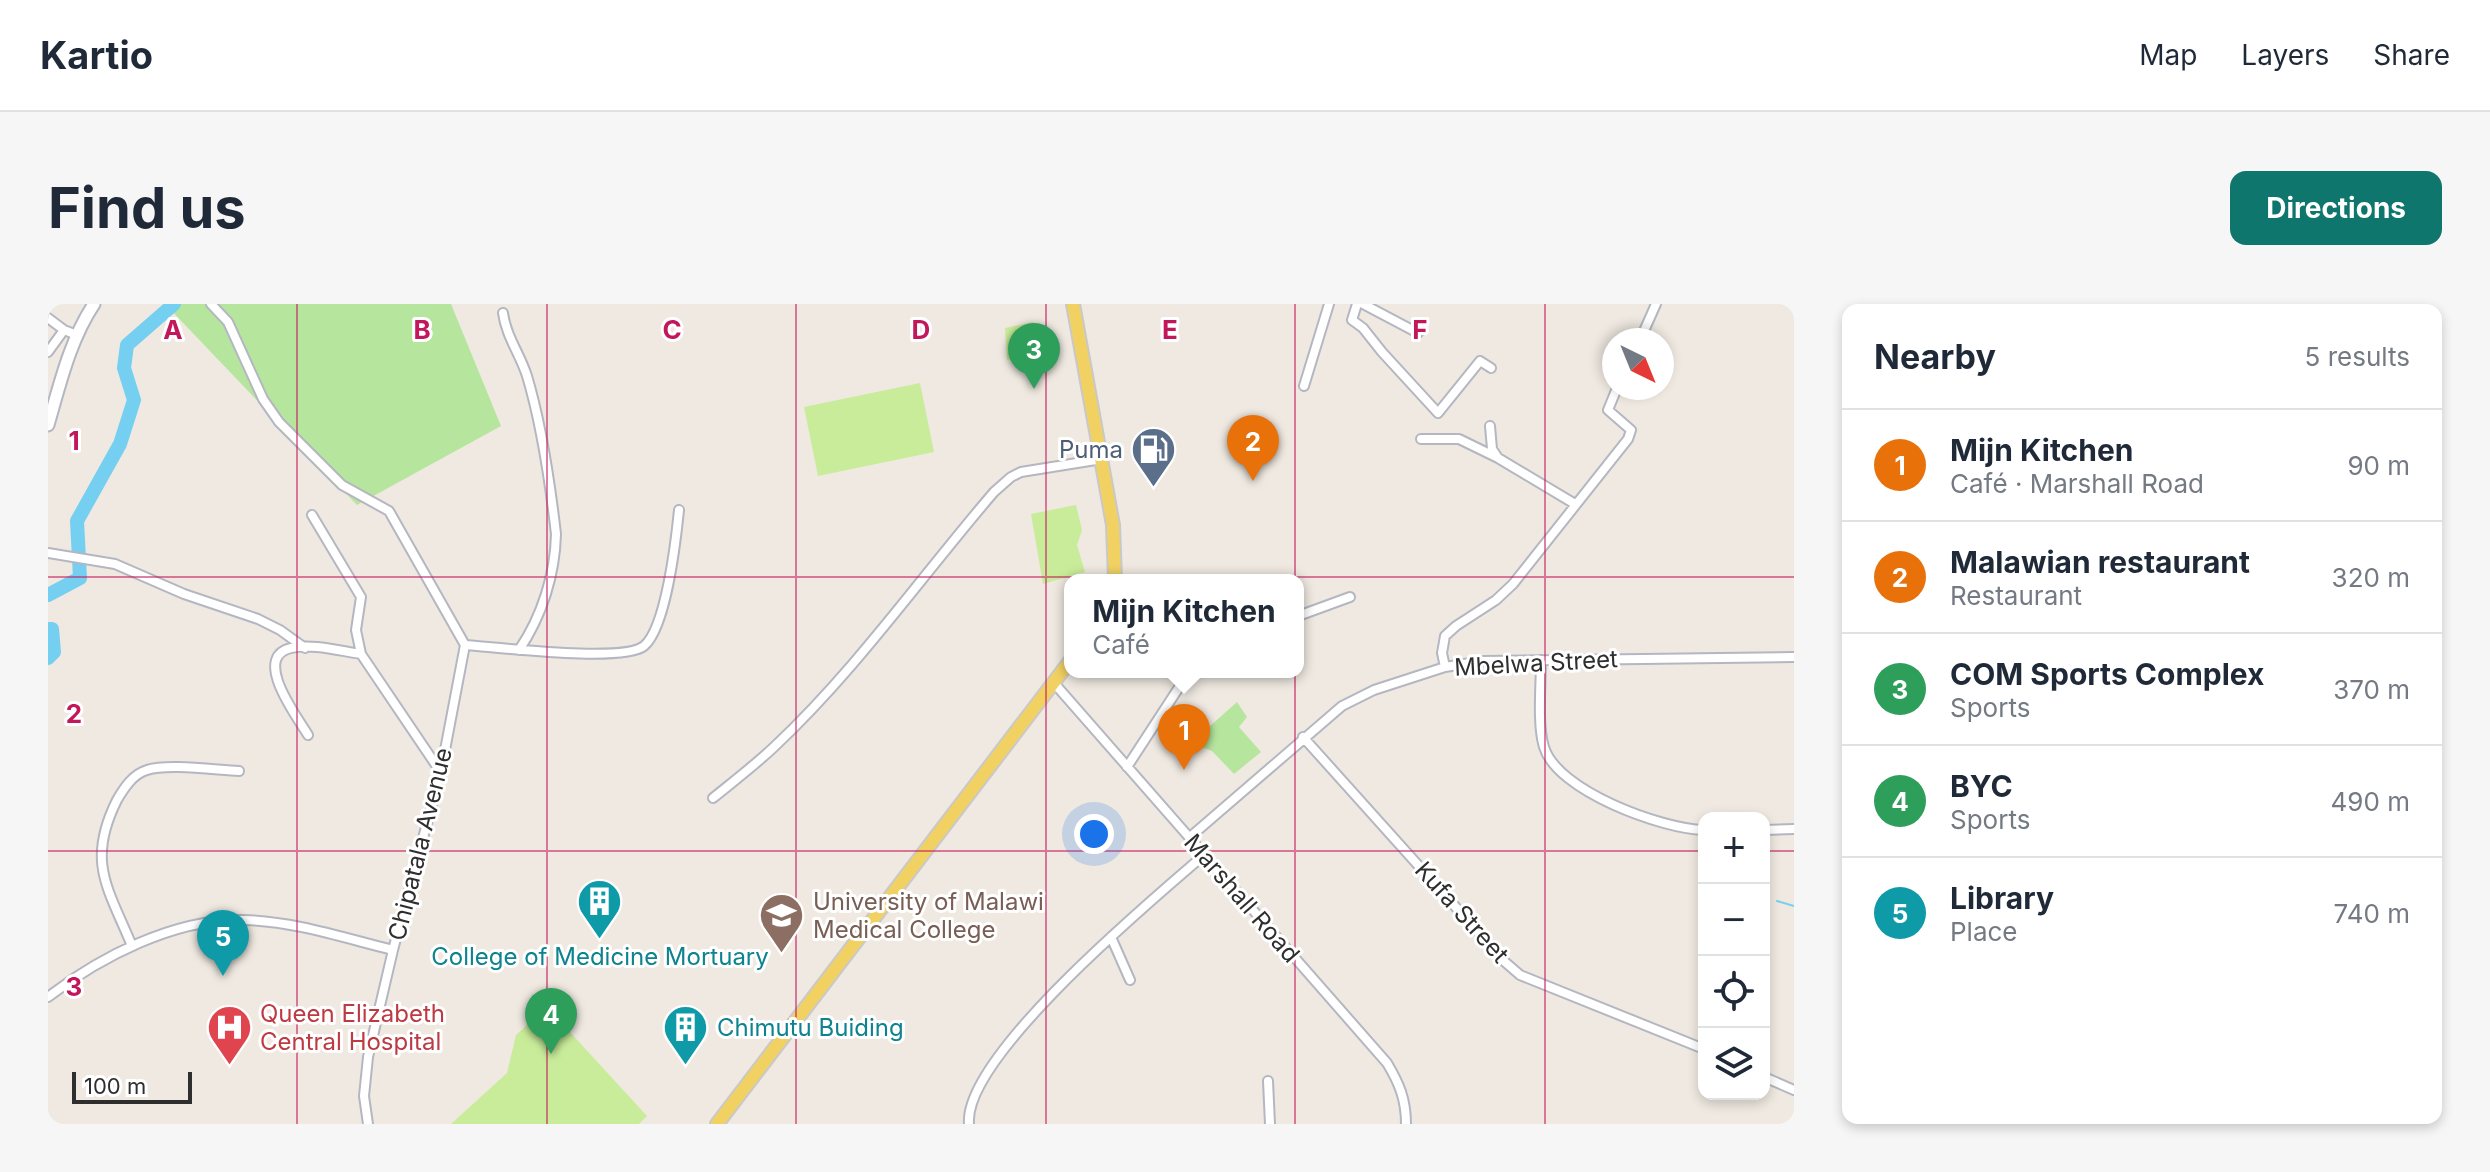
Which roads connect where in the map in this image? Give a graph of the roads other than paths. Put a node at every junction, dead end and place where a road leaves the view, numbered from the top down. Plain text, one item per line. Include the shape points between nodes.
1 (94, 304) edge
2 (211, 304) edge
3 (1073, 304) edge
4 (1329, 304) edge
5 (1357, 304) edge
6 (1363, 304) edge
7 (1656, 304) edge
8 (503, 313) dead end
9 (48, 318) edge
10 (1645, 328) edge
11 (64, 330) junction
12 (1418, 333) dead end
13 (77, 335) junction
14 (48, 352) edge
15 (1491, 368) dead end
16 (1304, 386) dead end
17 (1612, 400) edge
18 (48, 425) edge
19 (1490, 426) dead end
20 (1421, 439) dead end
21 (1498, 458) junction
22 (1102, 459) junction
23 (1575, 504) junction
24 (679, 510) dead end
25 (312, 515) dead end
26 (48, 553) edge
27 (1115, 574) edge
28 (1350, 597) dead end
29 (1304, 614) edge
30 (465, 645) junction
31 (305, 648) junction
32 (519, 650) junction
33 (361, 654) junction
34 (1794, 657) edge
35 (1541, 660) junction
36 (1445, 667) junction
37 (1064, 669) edge
38 (1185, 678) edge
39 (1054, 683) junction
40 (308, 735) dead end
41 (1303, 737) junction
42 (1127, 767) junction
43 (239, 771) dead end
44 (441, 771) junction
45 (713, 798) dead end
46 (1698, 829) edge
47 (1794, 829) edge
48 (1770, 830) edge
49 (1190, 837) junction
50 (1204, 855) junction
51 (1111, 937) junction
52 (132, 946) junction
53 (393, 950) junction
54 (1130, 980) dead end
55 (48, 997) edge
56 (1698, 1047) edge
57 (1770, 1080) edge
58 (1268, 1081) dead end
59 (1794, 1090) edge
60 (368, 1124) edge
61 (717, 1124) edge
62 (969, 1124) edge
63 (1270, 1124) edge
64 (1406, 1124) edge

1 - 13 main road
2 - 30 street via 228,322 279,422 342,485 389,511
3 - 22 main road
4 - 16 street
5 - 15 street via 1352,320 1438,413 1480,361
6 - 12 street
7 - 10 street
8 - 32 street via 534,403 556,534 544,599
9 - 11 street
11 - 13 street
11 - 14 street
13 - 18 main road
17 - 23 street via 1608,410 1629,425 1628,439
19 - 21 street
20 - 21 street via 1459,439
21 - 23 street
22 - 27 main road
22 - 45 street via 1011,477 774,748
23 - 36 street via 1513,584 1445,636
24 - 32 street via 672,570 653,635 641,649
25 - 33 street via 361,597 356,630
26 - 31 street via 115,564 258,619
28 - 29 street
30 - 32 street
30 - 44 street, Chipatala Avenue
31 - 33 street
31 - 40 street via 285,651 275,673
33 - 44 street
34 - 35 street, Mbelwa Street
35 - 36 street, Mbelwa Street
35 - 46 street via 1544,747 1553,765 1594,797
36 - 41 street, Mbelwa Street via 1356,698
37 - 39 main road
38 - 42 street
39 - 42 street, Marshall Road
39 - 61 main road
41 - 49 street, Mbelwa Street
41 - 56 street, Kufa Street via 1520,975
42 - 49 street, Marshall Road
43 - 52 street via 147,770 123,790 101,841 100,861
44 - 53 street, Chipatala Avenue
47 - 48 street
49 - 50 street, Marshall Road
50 - 51 street
50 - 64 street, Marshall Road via 1387,1063 1402,1089
51 - 54 street
51 - 62 street via 1047,998 993,1065 972,1097
52 - 53 street via 241,919 317,930
52 - 55 street
53 - 60 street, Chipatala Avenue via 365,1077
57 - 59 street
58 - 63 street

